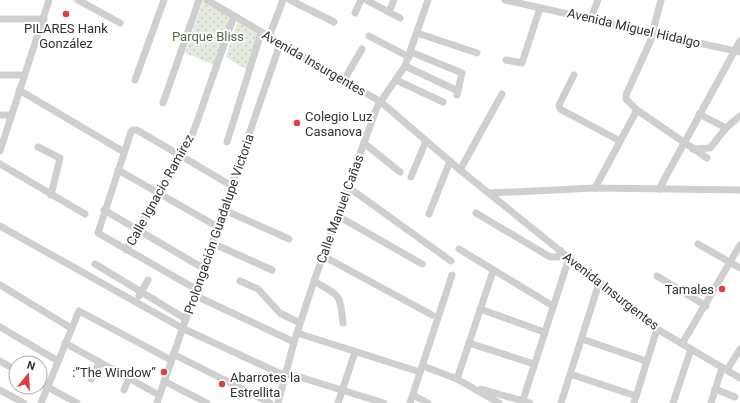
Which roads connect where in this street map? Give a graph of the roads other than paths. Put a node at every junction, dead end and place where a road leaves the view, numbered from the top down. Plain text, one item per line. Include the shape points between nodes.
1 (49, 0) edge
2 (78, 0) edge
3 (164, 0) edge
4 (199, 0) edge
5 (208, 0) edge
6 (283, 0) edge
7 (290, 0) edge
8 (361, 0) edge
9 (366, 0) edge
10 (394, 0) edge
11 (428, 0) edge
12 (505, 0) edge
13 (598, 0) edge
14 (661, 0) edge
15 (526, 2) edge
16 (540, 8) junction
17 (389, 12) junction
18 (355, 13) dead end
19 (234, 16) junction
20 (400, 18) dead end
21 (591, 18) junction
22 (0, 19) edge
23 (44, 19) junction
24 (334, 22) dead end
25 (120, 23) dead end
26 (654, 32) junction
27 (261, 33) junction
28 (418, 33) junction
29 (369, 36) dead end
30 (269, 37) junction
31 (740, 41) edge
32 (280, 44) junction
33 (362, 49) dead end
34 (737, 52) edge
35 (477, 53) dead end
36 (410, 54) junction
37 (506, 60) dead end
38 (405, 66) junction
39 (0, 75) edge
40 (24, 75) junction
41 (574, 75) dead end
42 (134, 80) dead end
43 (344, 80) junction
44 (396, 80) junction
45 (19, 90) junction
46 (502, 94) dead end
47 (381, 102) junction
48 (443, 102) dead end
49 (163, 103) dead end
50 (637, 110) junction
51 (699, 114) junction
52 (11, 115) junction
53 (0, 116) edge
54 (740, 116) edge
55 (726, 128) junction
56 (426, 141) junction
57 (620, 141) junction
58 (684, 141) junction
59 (227, 142) dead end
60 (364, 143) junction
61 (38, 147) dead end
62 (693, 148) junction
63 (0, 151) edge
64 (124, 152) junction
65 (180, 155) junction
66 (707, 158) dead end
67 (450, 161) junction
68 (0, 164) edge
69 (118, 170) junction
70 (460, 170) junction
71 (400, 172) dead end
72 (412, 177) dead end
73 (232, 186) junction
74 (348, 187) junction
75 (595, 188) junction
76 (659, 189) junction
77 (740, 190) edge
78 (158, 192) junction
79 (490, 193) junction
80 (51, 195) junction
81 (104, 210) junction
82 (224, 210) junction
83 (476, 213) dead end
84 (85, 214) dead end
85 (429, 214) dead end
86 (338, 216) junction
87 (0, 226) edge
88 (218, 227) junction
89 (138, 230) junction
90 (289, 239) dead end
91 (212, 243) junction
92 (698, 244) dead end
93 (740, 245) edge
94 (459, 249) dead end
95 (126, 250) junction
96 (561, 251) junction
97 (323, 256) junction
98 (568, 258) junction
99 (451, 261) dead end
100 (730, 263) junction
101 (95, 264) dead end
102 (422, 264) dead end
103 (203, 268) junction
104 (740, 268) edge
105 (272, 270) dead end
106 (493, 271) junction
107 (452, 276) dead end
108 (657, 276) dead end
109 (148, 280) dead end
110 (240, 281) dead end
111 (314, 282) junction
112 (599, 283) junction
113 (0, 285) edge
114 (195, 292) junction
115 (141, 293) junction
116 (135, 301) junction
117 (553, 306) junction
118 (706, 306) junction
119 (480, 309) junction
120 (432, 315) dead end
121 (186, 319) junction
122 (300, 323) junction
123 (342, 323) dead end
124 (0, 327) edge
125 (70, 328) junction
126 (182, 328) junction
127 (657, 329) junction
128 (544, 332) junction
129 (297, 333) junction
130 (582, 339) junction
131 (294, 342) junction
132 (65, 343) junction
133 (469, 343) junction
134 (682, 344) junction
135 (691, 349) junction
136 (740, 349) edge
137 (355, 352) junction
138 (172, 357) junction
139 (58, 361) junction
140 (646, 361) junction
141 (100, 362) junction
142 (534, 364) junction
143 (421, 369) junction
144 (724, 369) junction
145 (284, 374) junction
146 (570, 374) junction
147 (129, 378) junction
148 (457, 378) junction
149 (740, 378) edge
150 (90, 380) dead end
151 (164, 381) junction
152 (48, 387) joint
153 (473, 387) junction
154 (0, 390) edge
155 (124, 390) dead end
156 (342, 390) junction
157 (715, 390) junction
158 (159, 395) junction
159 (413, 395) junction
160 (735, 397) dead end
161 (635, 399) edge
162 (522, 402) edge
163 (24, 403) edge
164 (77, 403) edge
165 (156, 403) edge
166 (207, 403) edge
167 (270, 403) edge
168 (278, 403) edge
169 (338, 403) edge
170 (384, 403) edge
171 (410, 403) edge
172 (428, 403) edge
173 (499, 403) edge
174 (530, 403) edge
175 (561, 403) edge
176 (673, 403) edge
177 (711, 403) edge

1 - 23 street
2 - 25 street
3 - 42 street
4 - 49 street
5 - 19 street, Avenida Insurgentes
6 - 30 street
7 - 24 street
8 - 18 street
9 - 17 street
10 - 17 street
11 - 28 street, Calle Manuel Cañas
12 - 15 street, Avenida Miguel Hidalgo
13 - 21 street
14 - 26 street
15 - 16 street, Avenida Miguel Hidalgo
16 - 21 street, Avenida Miguel Hidalgo
16 - 37 street via 522,63
17 - 20 street
19 - 27 street, Avenida Insurgentes
19 - 65 street, Calle Ignacio Ramírez via 192,136
21 - 26 street, Avenida Miguel Hidalgo
22 - 23 street
23 - 40 street
26 - 34 street, Avenida Miguel Hidalgo
26 - 50 street via 626,95 628,103
27 - 30 street, Avenida Insurgentes
27 - 59 street
28 - 35 street
28 - 36 street, Calle Manuel Cañas
29 - 36 street
30 - 32 street, Avenida Insurgentes
31 - 34 street
32 - 43 street, Avenida Insurgentes
32 - 73 street, Prolongación Guadalupe Victoria
33 - 43 street
34 - 51 street
36 - 38 street, Calle Manuel Cañas
36 - 38 street via 462,73 458,93
38 - 44 street, Calle Manuel Cañas
39 - 40 street
40 - 45 street
41 - 57 street via 559,105 560,108
43 - 47 street, Avenida Insurgentes
44 - 47 street, Calle Manuel Cañas
44 - 48 street
45 - 52 street
45 - 64 street
46 - 70 street
47 - 56 street, Avenida Insurgentes
47 - 60 street, Calle Manuel Cañas
50 - 57 street
50 - 58 street
51 - 55 street
51 - 58 street
52 - 53 street
52 - 63 street
54 - 55 street
55 - 62 street via 710,148
56 - 67 street, Avenida Insurgentes
56 - 72 street
57 - 75 street
58 - 62 street
58 - 76 street
60 - 71 street
60 - 74 street, Calle Manuel Cañas
61 - 80 street via 60,158
62 - 66 street
64 - 65 street via 133,130
64 - 69 street
65 - 73 street
65 - 78 street, Calle Ignacio Ramírez
67 - 70 street, Avenida Insurgentes
67 - 85 street
68 - 80 street
69 - 78 street
69 - 81 street
70 - 79 street, Avenida Insurgentes
73 - 82 street, Prolongación Guadalupe Victoria
74 - 86 street, Calle Manuel Cañas
74 - 99 street
75 - 76 street
75 - 79 street
76 - 77 street
78 - 88 street
78 - 89 street, Calle Ignacio Ramírez
79 - 96 street, Avenida Insurgentes
80 - 84 street
81 - 89 street
81 - 95 street via 98,233
82 - 88 street, Prolongación Guadalupe Victoria
82 - 90 street
83 - 96 street via 550,257 558,257
86 - 97 street, Calle Manuel Cañas
86 - 102 street
87 - 116 street
88 - 91 street, Prolongación Guadalupe Victoria
89 - 95 street, Calle Ignacio Ramírez
89 - 103 street
91 - 103 street, Prolongación Guadalupe Victoria
91 - 105 street
92 - 100 street
93 - 100 street
94 - 106 street
95 - 114 street
96 - 98 street, Avenida Insurgentes
97 - 111 street, Calle Manuel Cañas
97 - 120 street
98 - 112 street, Avenida Insurgentes
98 - 117 street
100 - 104 street
100 - 118 street
101 - 115 street
103 - 114 street, Prolongación Guadalupe Victoria
106 - 117 street
106 - 119 street
107 - 143 street
108 - 118 street
109 - 115 street
110 - 122 street via 258,289 280,313
111 - 122 street, Calle Manuel Cañas
111 - 123 street via 337,295 340,300
112 - 127 street, Avenida Insurgentes
112 - 130 street
113 - 125 street
114 - 121 street, Prolongación Guadalupe Victoria
114 - 131 street
115 - 116 street
115 - 121 street
116 - 126 street
117 - 128 street
118 - 134 street
119 - 128 street
119 - 133 street
121 - 126 street, Prolongación Guadalupe Victoria
122 - 129 street, Calle Manuel Cañas
124 - 139 street
125 - 132 street
125 - 138 street via 79,311
126 - 138 street, Prolongación Guadalupe Victoria
126 - 145 street
127 - 134 street, Avenida Insurgentes
127 - 140 street
128 - 142 street
129 - 131 street, Calle Manuel Cañas
129 - 137 street
130 - 140 street
130 - 146 street
131 - 145 street, Calle Manuel Cañas
132 - 139 street
132 - 141 street
133 - 142 street
133 - 148 street
134 - 135 street, Avenida Insurgentes
135 - 144 street, Avenida Insurgentes
135 - 176 street
136 - 144 street
137 - 143 street
137 - 156 street
138 - 151 street, Prolongación Guadalupe Victoria
138 - 167 street
139 - 152 street
140 - 161 street
141 - 147 street
141 - 150 street
142 - 162 street
143 - 148 street
143 - 159 street
144 - 149 street, Avenida Insurgentes
144 - 157 street
145 - 156 street
145 - 168 street, Calle Manuel Cañas
146 - 161 street
146 - 175 street
147 - 155 street
147 - 158 street
148 - 153 street
151 - 158 street, Prolongación Guadalupe Victoria
151 - 166 street
152 - 164 street
153 - 162 street
153 - 173 street
154 - 163 street
156 - 169 street
156 - 170 street
157 - 160 street
157 - 177 street
158 - 165 street, Prolongación Guadalupe Victoria
159 - 171 street
159 - 172 street
162 - 174 street

